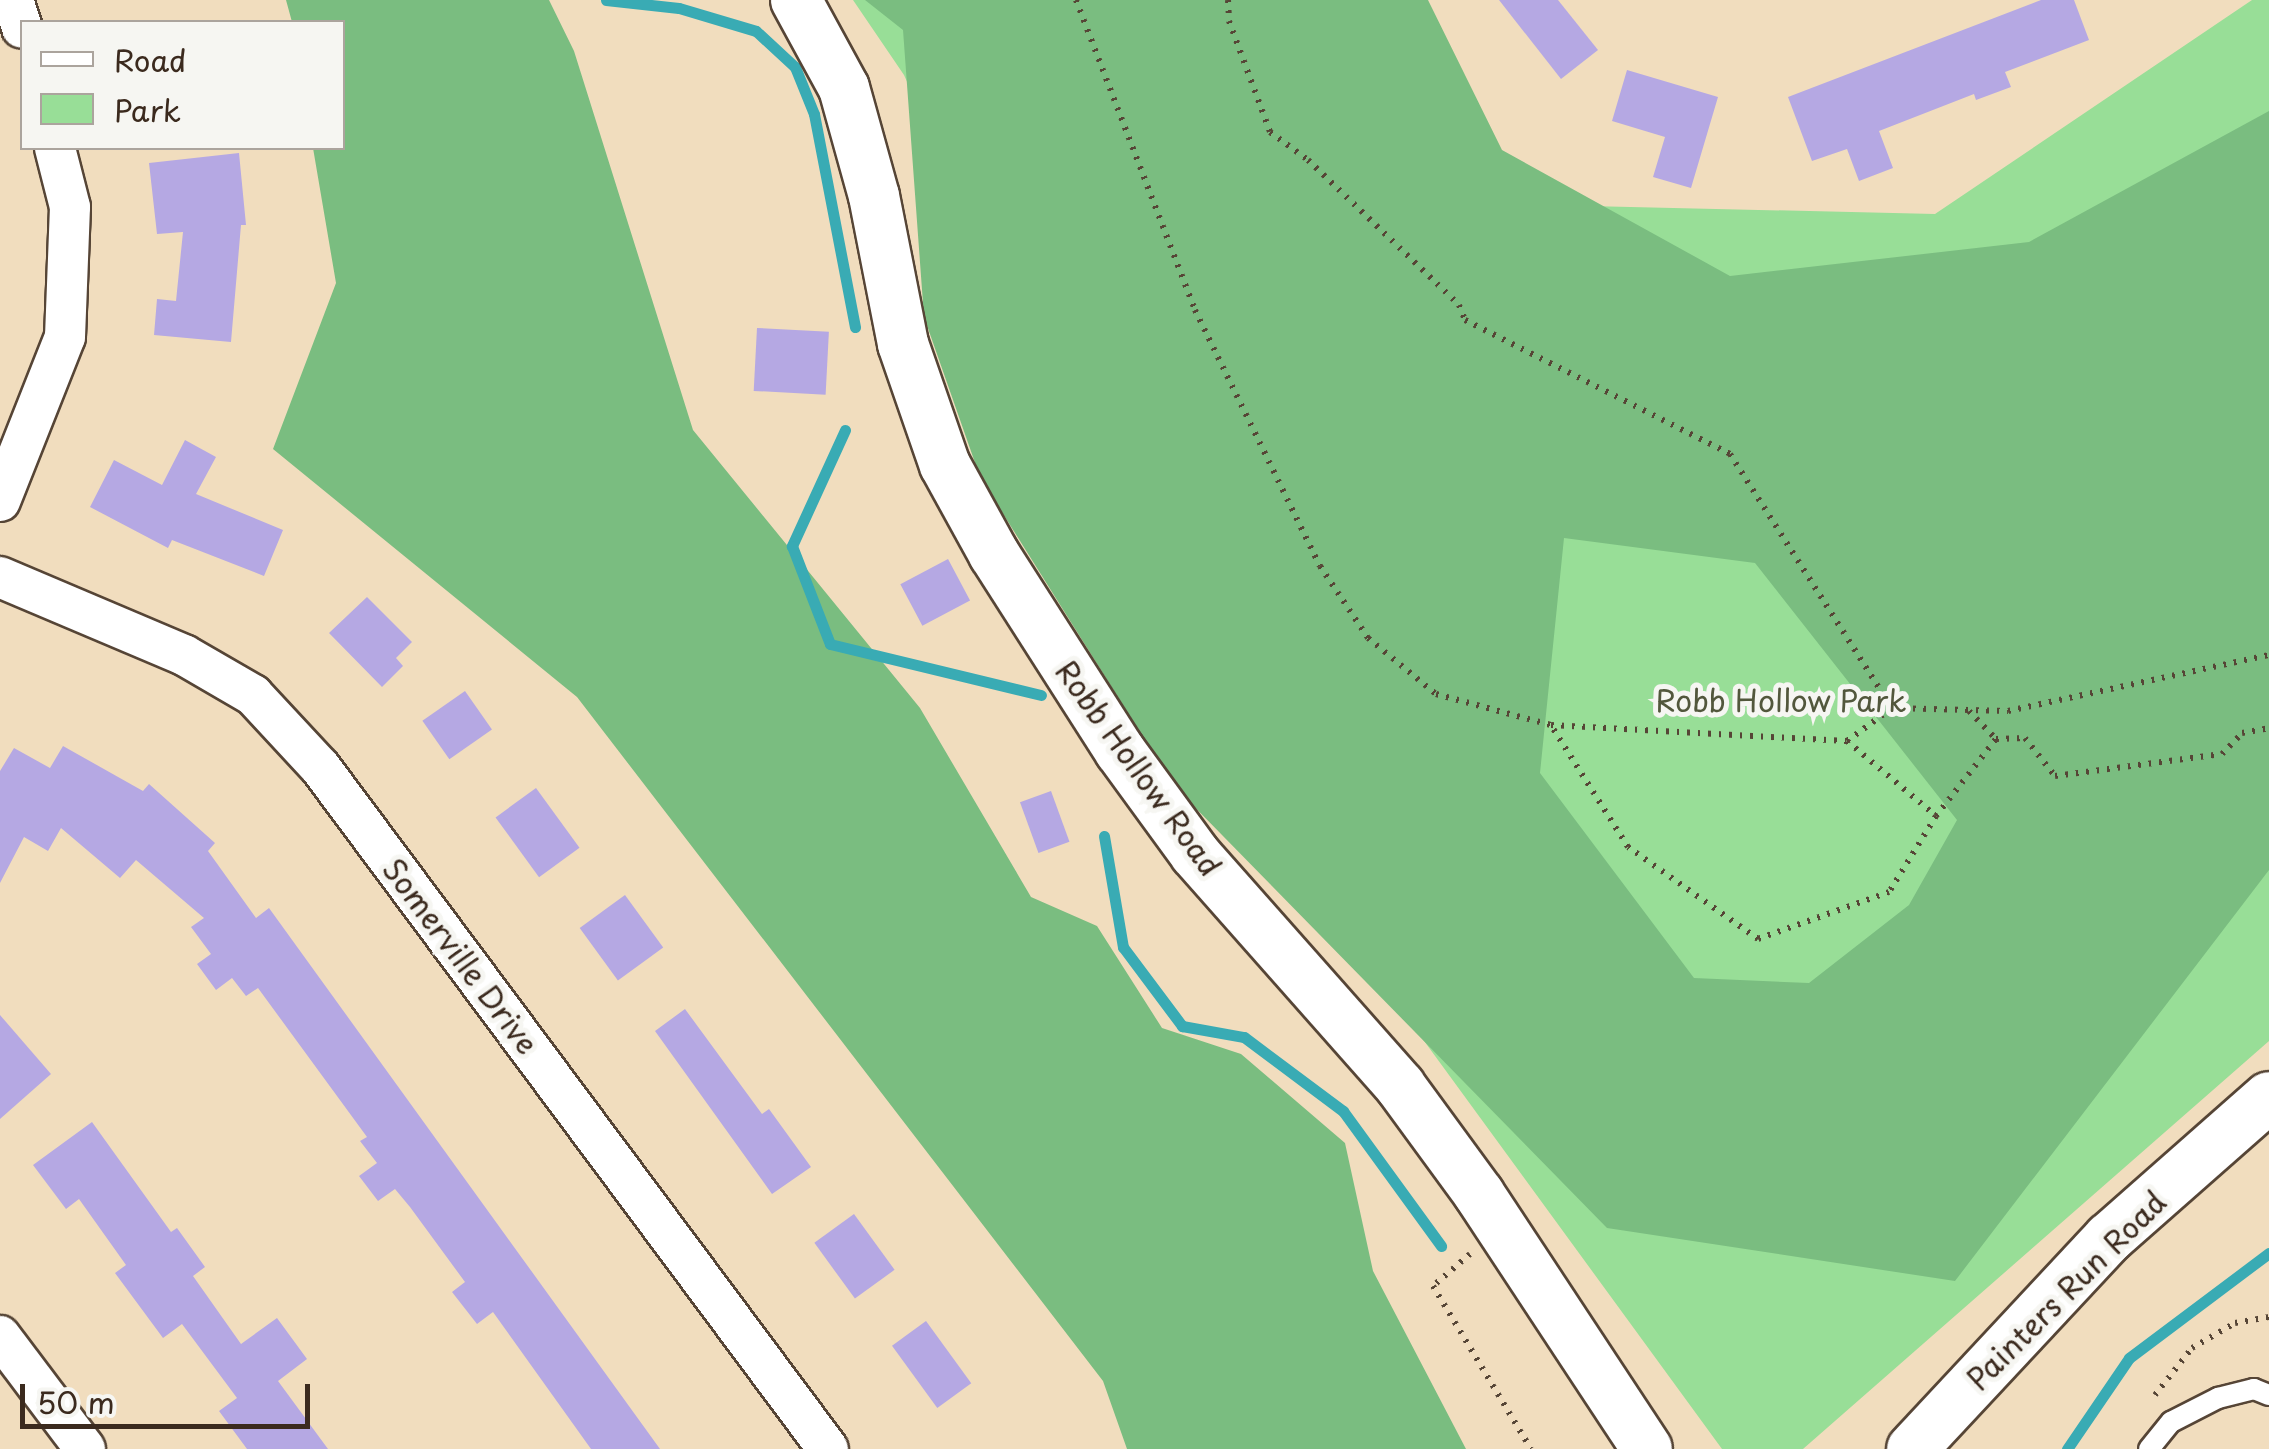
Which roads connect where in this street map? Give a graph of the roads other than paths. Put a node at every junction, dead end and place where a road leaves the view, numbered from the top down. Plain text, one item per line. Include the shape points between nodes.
1 (796, 0) edge
2 (56, 150) edge
3 (0, 500) edge
4 (0, 578) edge
5 (2269, 1097) edge
6 (0, 1336) edge
7 (2269, 1395) edge
8 (85, 1449) edge
9 (828, 1449) edge
10 (1647, 1449) edge
11 (1912, 1449) edge
12 (2149, 1449) edge

1 - 10 street, Robb Hollow Road via 844,88 903,344 945,465 994,554 1195,854 1400,1086
2 - 3 street via 70,207 65,337
4 - 9 street, Somerville Drive via 184,655 252,695 320,767
5 - 11 street, Painters Run Road via 2109,1238
6 - 8 street
7 - 12 lane via 2254,1389 2218,1398 2171,1422

